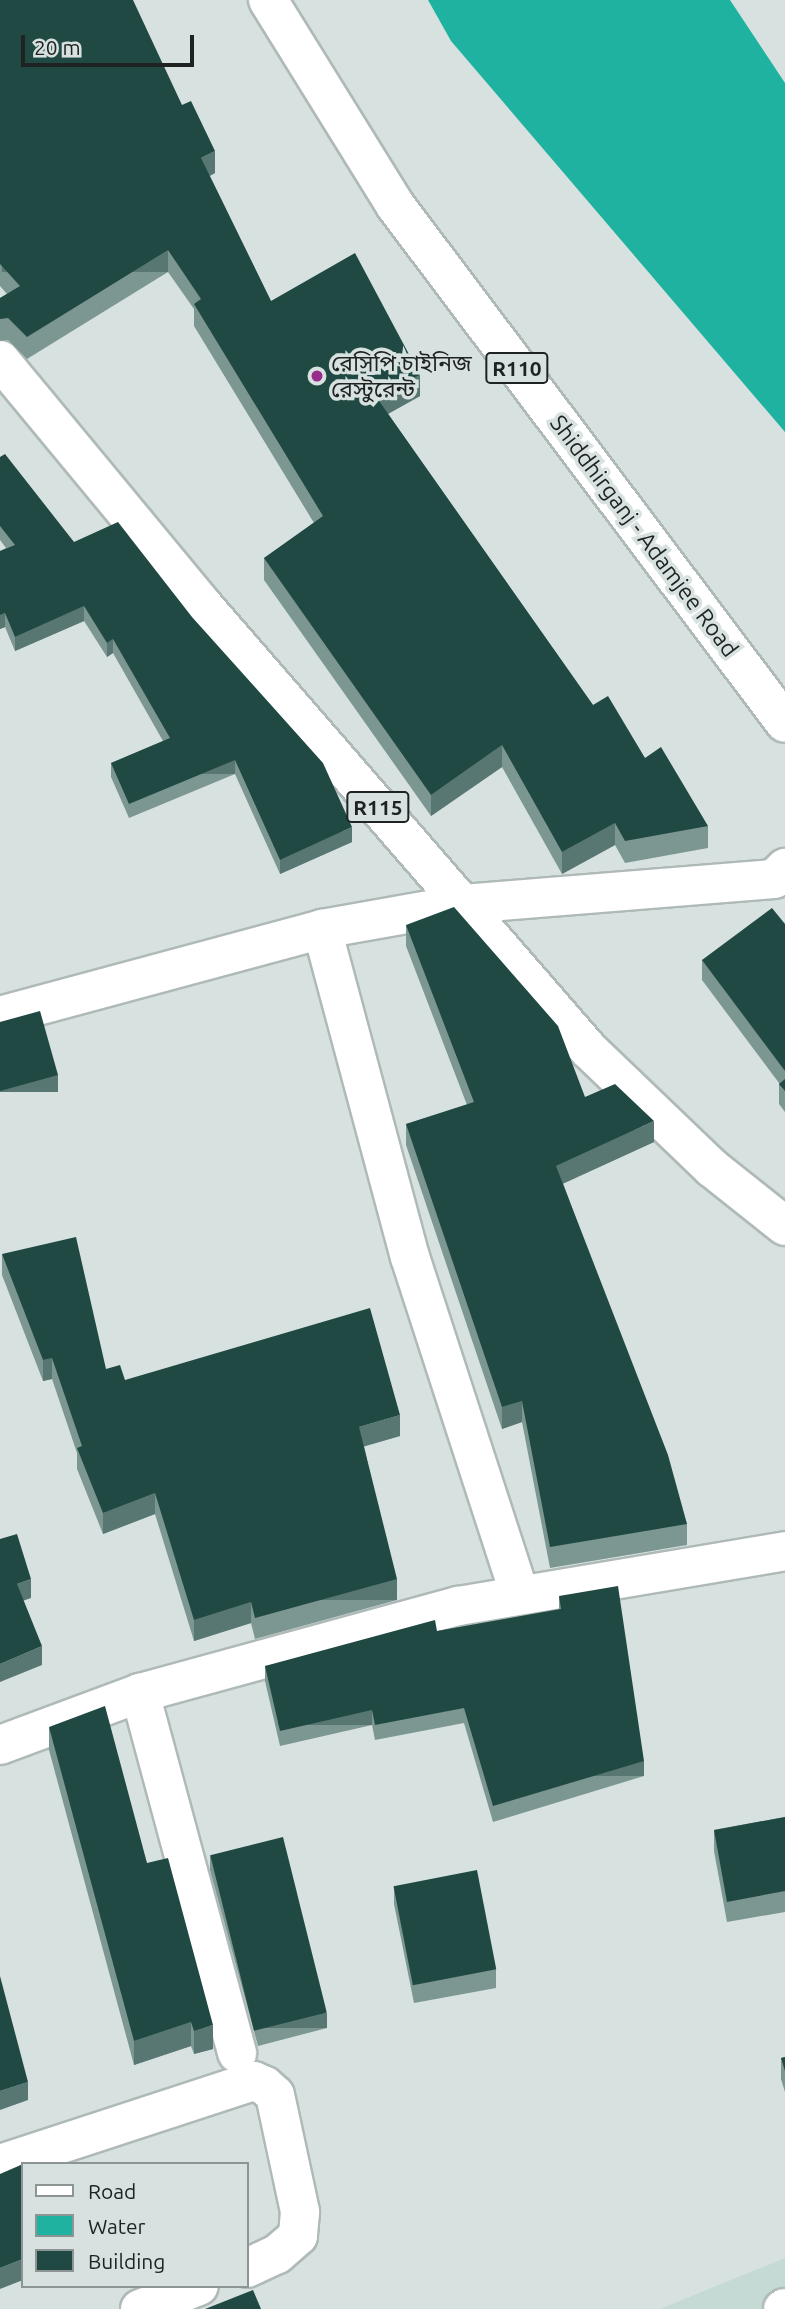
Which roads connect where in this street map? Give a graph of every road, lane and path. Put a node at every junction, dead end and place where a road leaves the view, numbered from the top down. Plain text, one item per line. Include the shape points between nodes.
1 (268, 0) edge
2 (0, 360) edge
3 (785, 723) edge
4 (785, 868) edge
5 (463, 904) junction
6 (322, 929) junction
7 (0, 1016) edge
8 (785, 1226) edge
9 (785, 1551) edge
10 (520, 1595) junction
11 (140, 1693) junction
12 (0, 1745) edge
13 (237, 2053) dead end
14 (0, 2164) edge
15 (248, 2268) edge
16 (194, 2288) edge
17 (141, 2309) edge

1 - 3 street, Shiddhirganj - Adamjee Road / R110 via 333,112 395,205
2 - 5 street, R115 via 200,602
4 - 5 street via 774,879
5 - 6 street
5 - 8 street, R115 via 588,1049 712,1168
6 - 7 street
6 - 10 street via 410,1257
9 - 10 street
10 - 11 street via 457,1606
11 - 12 street
11 - 13 street
14 - 15 street via 254,2081 275,2095 300,2212 298,2236 278,2254
16 - 17 street

